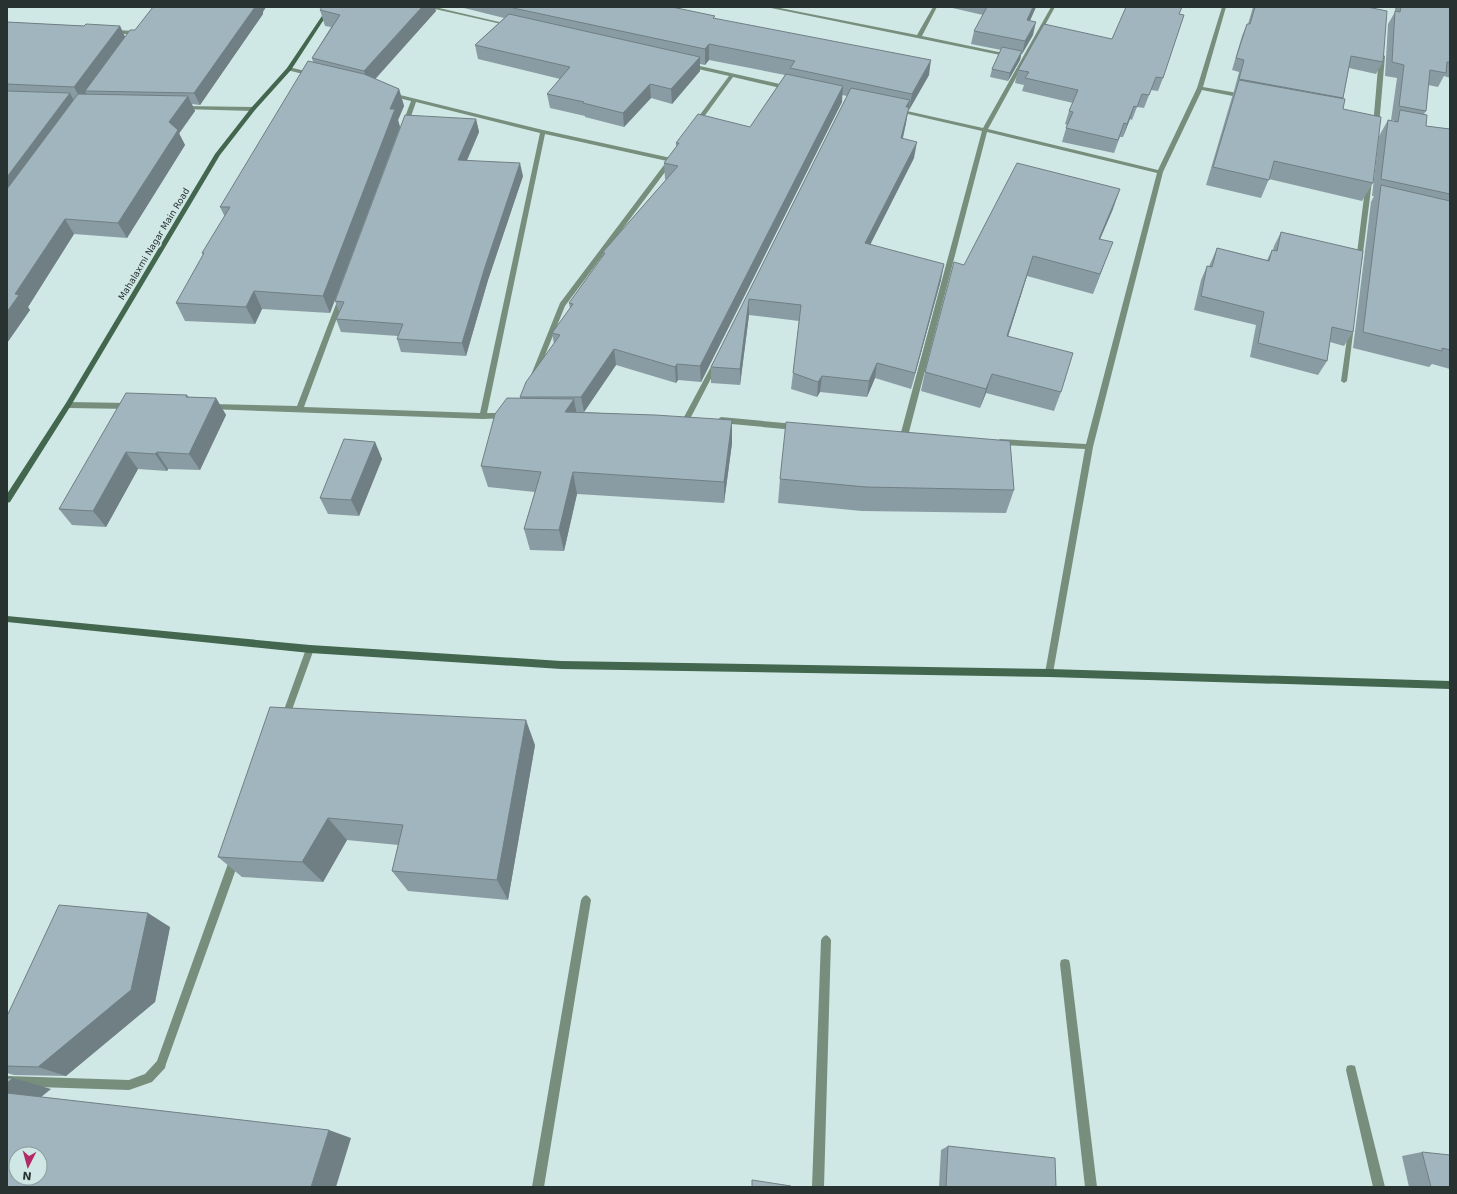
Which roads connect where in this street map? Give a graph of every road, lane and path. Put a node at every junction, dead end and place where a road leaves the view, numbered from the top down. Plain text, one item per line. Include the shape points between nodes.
1 (330, 7) edge
2 (428, 7) edge
3 (768, 7) edge
4 (935, 7) edge
5 (1053, 7) edge
6 (1224, 7) edge
7 (452, 9) edge
8 (513, 26) edge
9 (142, 28) edge
10 (107, 32) edge
11 (138, 33) junction
12 (919, 37) junction
13 (133, 39) edge
14 (1382, 52) edge
15 (1024, 58) junction
16 (685, 65) edge
17 (289, 69) junction
18 (732, 75) junction
19 (318, 76) edge
20 (1200, 88) junction
21 (793, 89) edge
22 (385, 93) edge
23 (1246, 97) edge
24 (414, 100) junction
25 (177, 108) edge
26 (253, 109) junction
27 (893, 110) edge
28 (1369, 118) edge
29 (1377, 120) junction
30 (1384, 121) dead end
31 (404, 130) edge
32 (692, 130) edge
33 (985, 130) junction
34 (543, 132) junction
35 (1375, 135) edge
36 (675, 154) edge
37 (670, 160) junction
38 (1160, 172) junction
39 (1370, 174) edge
40 (1367, 198) junction
41 (1375, 199) edge
42 (1359, 266) edge
43 (344, 292) edge
44 (1352, 320) edge
45 (720, 354) edge
46 (532, 379) edge
47 (1344, 381) dead end
48 (68, 404) junction
49 (138, 406) edge
50 (200, 407) edge
51 (300, 409) junction
52 (483, 416) junction
53 (510, 416) edge
54 (680, 417) edge
55 (688, 417) junction
56 (696, 418) edge
57 (711, 419) edge
58 (804, 428) edge
59 (896, 436) edge
60 (904, 436) junction
61 (912, 437) edge
62 (996, 442) edge
63 (1089, 447) junction
64 (7, 500) edge
65 (7, 618) edge
66 (310, 649) junction
67 (1049, 673) junction
68 (1450, 685) edge
69 (280, 730) edge
70 (238, 849) edge
71 (586, 900) dead end
72 (826, 940) dead end
73 (1065, 964) dead end
74 (1351, 1070) dead end
75 (7, 1081) edge
76 (538, 1187) edge
77 (818, 1187) edge
78 (1091, 1187) edge
79 (1379, 1187) edge

1 - 17 street, Mahalaxmi Nagar Main Road
2 - 7 street
3 - 12 street
4 - 12 street
5 - 15 street
6 - 20 street
7 - 8 street
9 - 11 street
10 - 11 street
11 - 13 street
12 - 15 street
14 - 29 street
15 - 33 street
16 - 18 street
17 - 19 street
17 - 26 street, Mahalaxmi Nagar Main Road
18 - 21 street
18 - 32 street
20 - 23 street
20 - 38 street
22 - 24 street
24 - 31 street
24 - 34 street
25 - 26 street
26 - 48 street, Mahalaxmi Nagar Main Road via 218,154
27 - 33 street
28 - 29 street
29 - 30 street
29 - 35 street
33 - 38 street
33 - 60 street
34 - 37 street
34 - 52 street
36 - 37 street
37 - 46 street via 562,305
38 - 63 street
39 - 40 street
40 - 41 street
40 - 42 street
43 - 51 street
44 - 47 street
45 - 55 street
48 - 49 street
48 - 64 street, Mahalaxmi Nagar Main Road
50 - 51 street
51 - 52 street
52 - 53 street
54 - 55 street
55 - 56 street
57 - 58 street
59 - 60 street
60 - 61 street
62 - 63 street
63 - 67 street
65 - 66 street
66 - 67 street via 562,665
66 - 69 street
67 - 68 street
70 - 75 street via 161,1064 148,1078 129,1085
71 - 76 street
72 - 77 street
73 - 78 street
74 - 79 street

